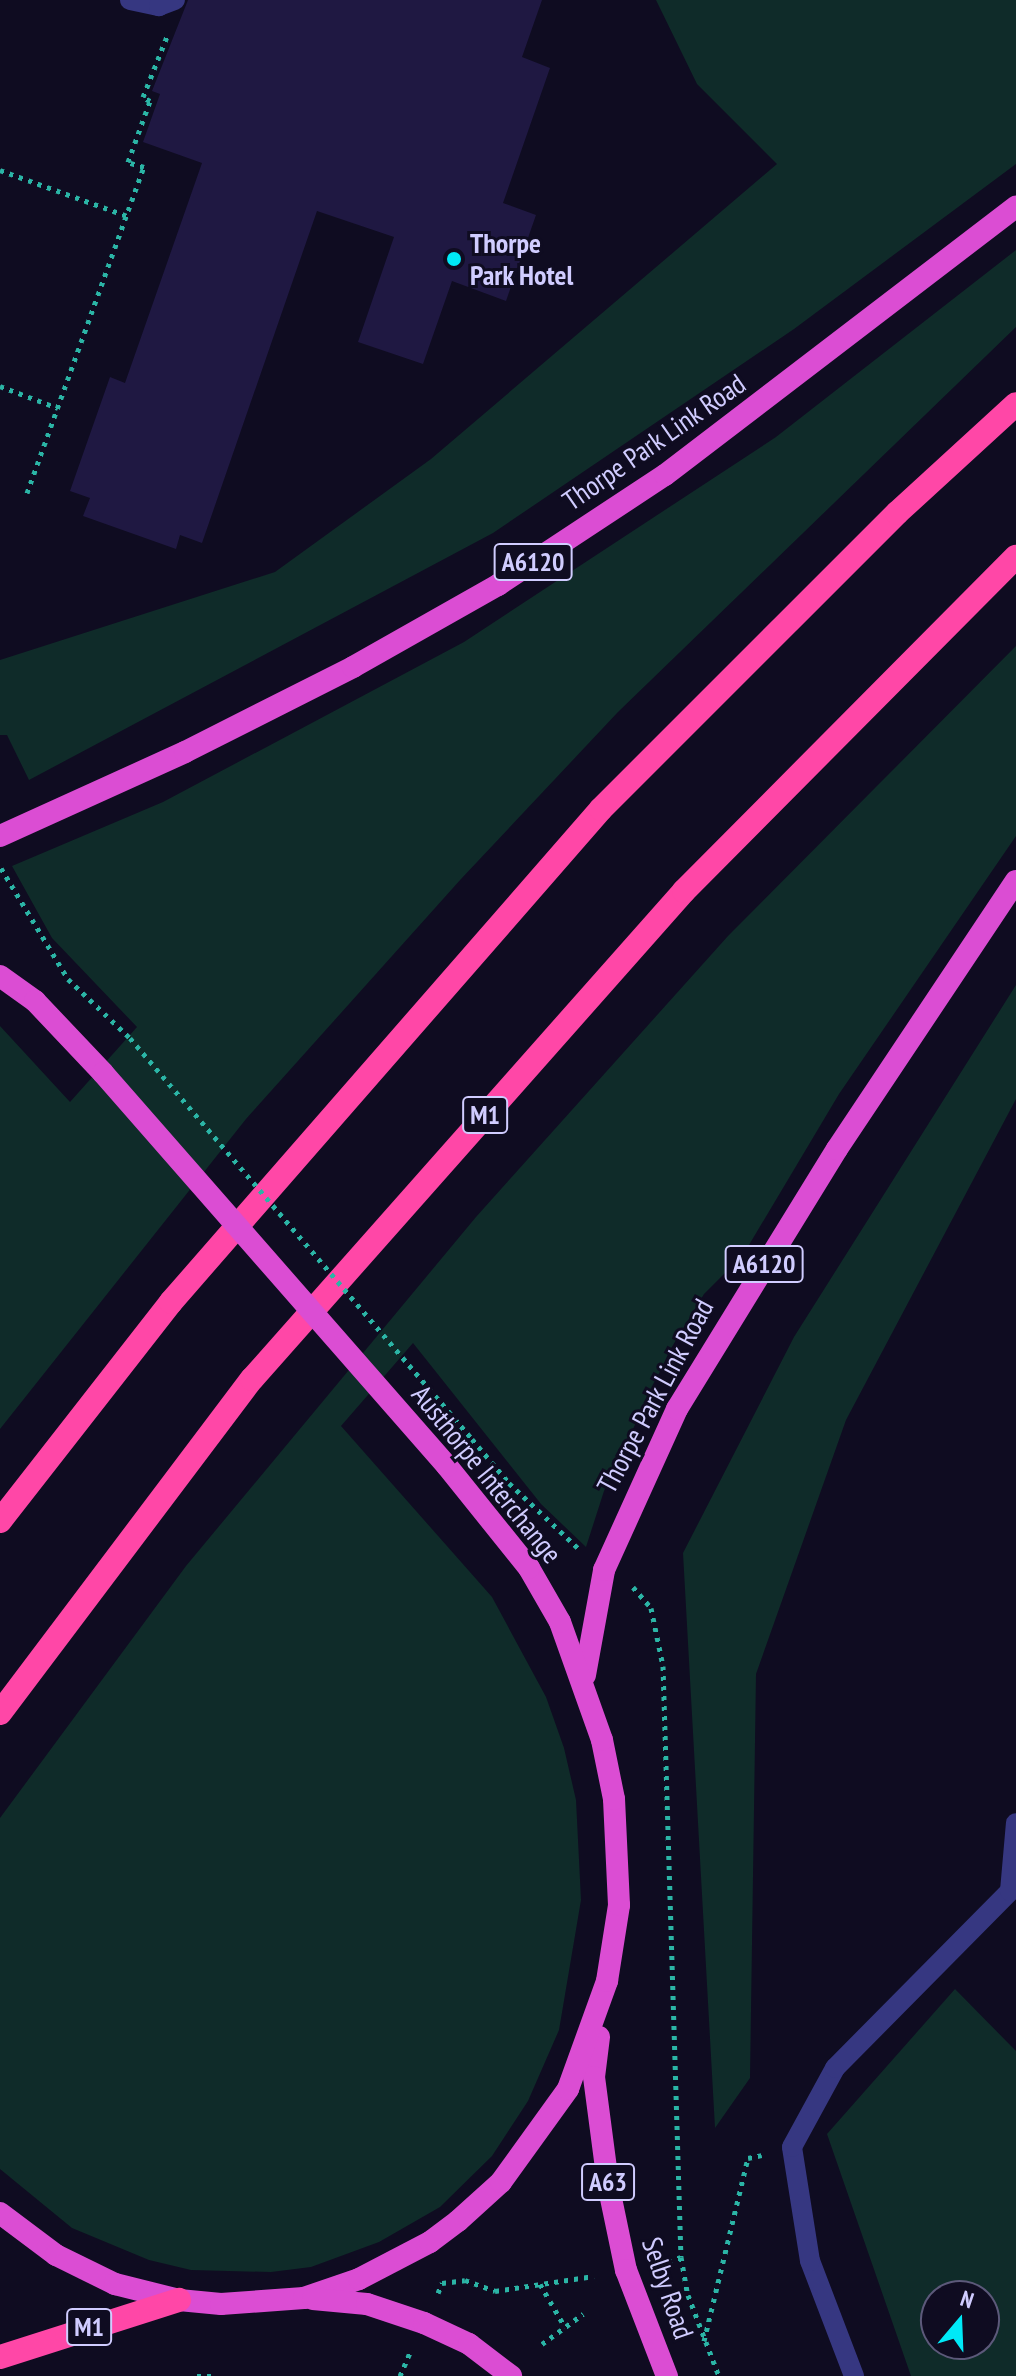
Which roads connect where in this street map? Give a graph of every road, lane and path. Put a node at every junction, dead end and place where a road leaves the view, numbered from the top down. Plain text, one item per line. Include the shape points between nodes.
1 (130, 0) edge
2 (174, 2) edge
3 (0, 170) edge
4 (1016, 207) edge
5 (127, 216) junction
6 (0, 386) edge
7 (1016, 404) edge
8 (58, 408) junction
9 (27, 493) dead end
10 (1016, 557) edge
11 (0, 836) edge
12 (0, 867) edge
13 (1016, 881) edge
14 (0, 976) edge
15 (472, 1439) dead end
16 (0, 1521) edge
17 (585, 1680) junction
18 (0, 1713) edge
19 (1016, 1823) edge
20 (607, 1981) junction
21 (792, 2147) junction
22 (0, 2213) edge
23 (681, 2257) dead end
24 (585, 2277) dead end
25 (540, 2284) junction
26 (439, 2290) dead end
27 (304, 2298) junction
28 (179, 2300) junction
29 (583, 2314) dead end
30 (565, 2327) junction
31 (704, 2342) junction
32 (542, 2344) dead end
33 (0, 2357) edge
34 (407, 2360) dead end
35 (197, 2376) edge
36 (214, 2376) edge
37 (400, 2376) edge
38 (511, 2376) edge
39 (667, 2376) edge
40 (719, 2376) edge
41 (854, 2376) edge

1 - 2 lane
2 - 5 path via 175,16 143,97 150,101 128,162 144,167
3 - 5 path
4 - 11 highway, Thorpe Park Link Road / A6120 via 665,475 498,585 353,667 185,752
5 - 8 path
6 - 8 path
7 - 16 highway via 897,513 601,809 171,1302
8 - 9 path
10 - 18 highway, M1 via 684,891 262,1367
12 - 15 path, bridge via 20,908 68,979 130,1038
13 - 17 highway, Thorpe Park Link Road / A6120 via 837,1149 677,1409 604,1570
14 - 17 highway, Austhorpe Interchange, bridge via 35,1001 103,1073 447,1466 529,1568
17 - 20 highway, Austhorpe Interchange via 602,1740 619,1848 619,1905
19 - 21 lane via 1010,1891 835,2068
20 - 27 highway, Austhorpe Interchange via 568,2089 501,2182 430,2242 359,2279
20 - 39 highway, Selby Road / A63 via 594,2077 598,2131 626,2270
21 - 31 path via 748,2158
21 - 41 lane via 810,2261
22 - 28 highway, Austhorpe Interchange via 68,2261 115,2284
23 - 31 path
24 - 25 path
25 - 26 path via 495,2291 465,2280 442,2283
25 - 30 path
27 - 28 highway, Austhorpe Interchange via 221,2304
27 - 38 highway via 367,2304 424,2323 469,2344
28 - 33 highway, M1
29 - 30 path
30 - 32 path
31 - 40 path
34 - 37 path
35 - 36 path

